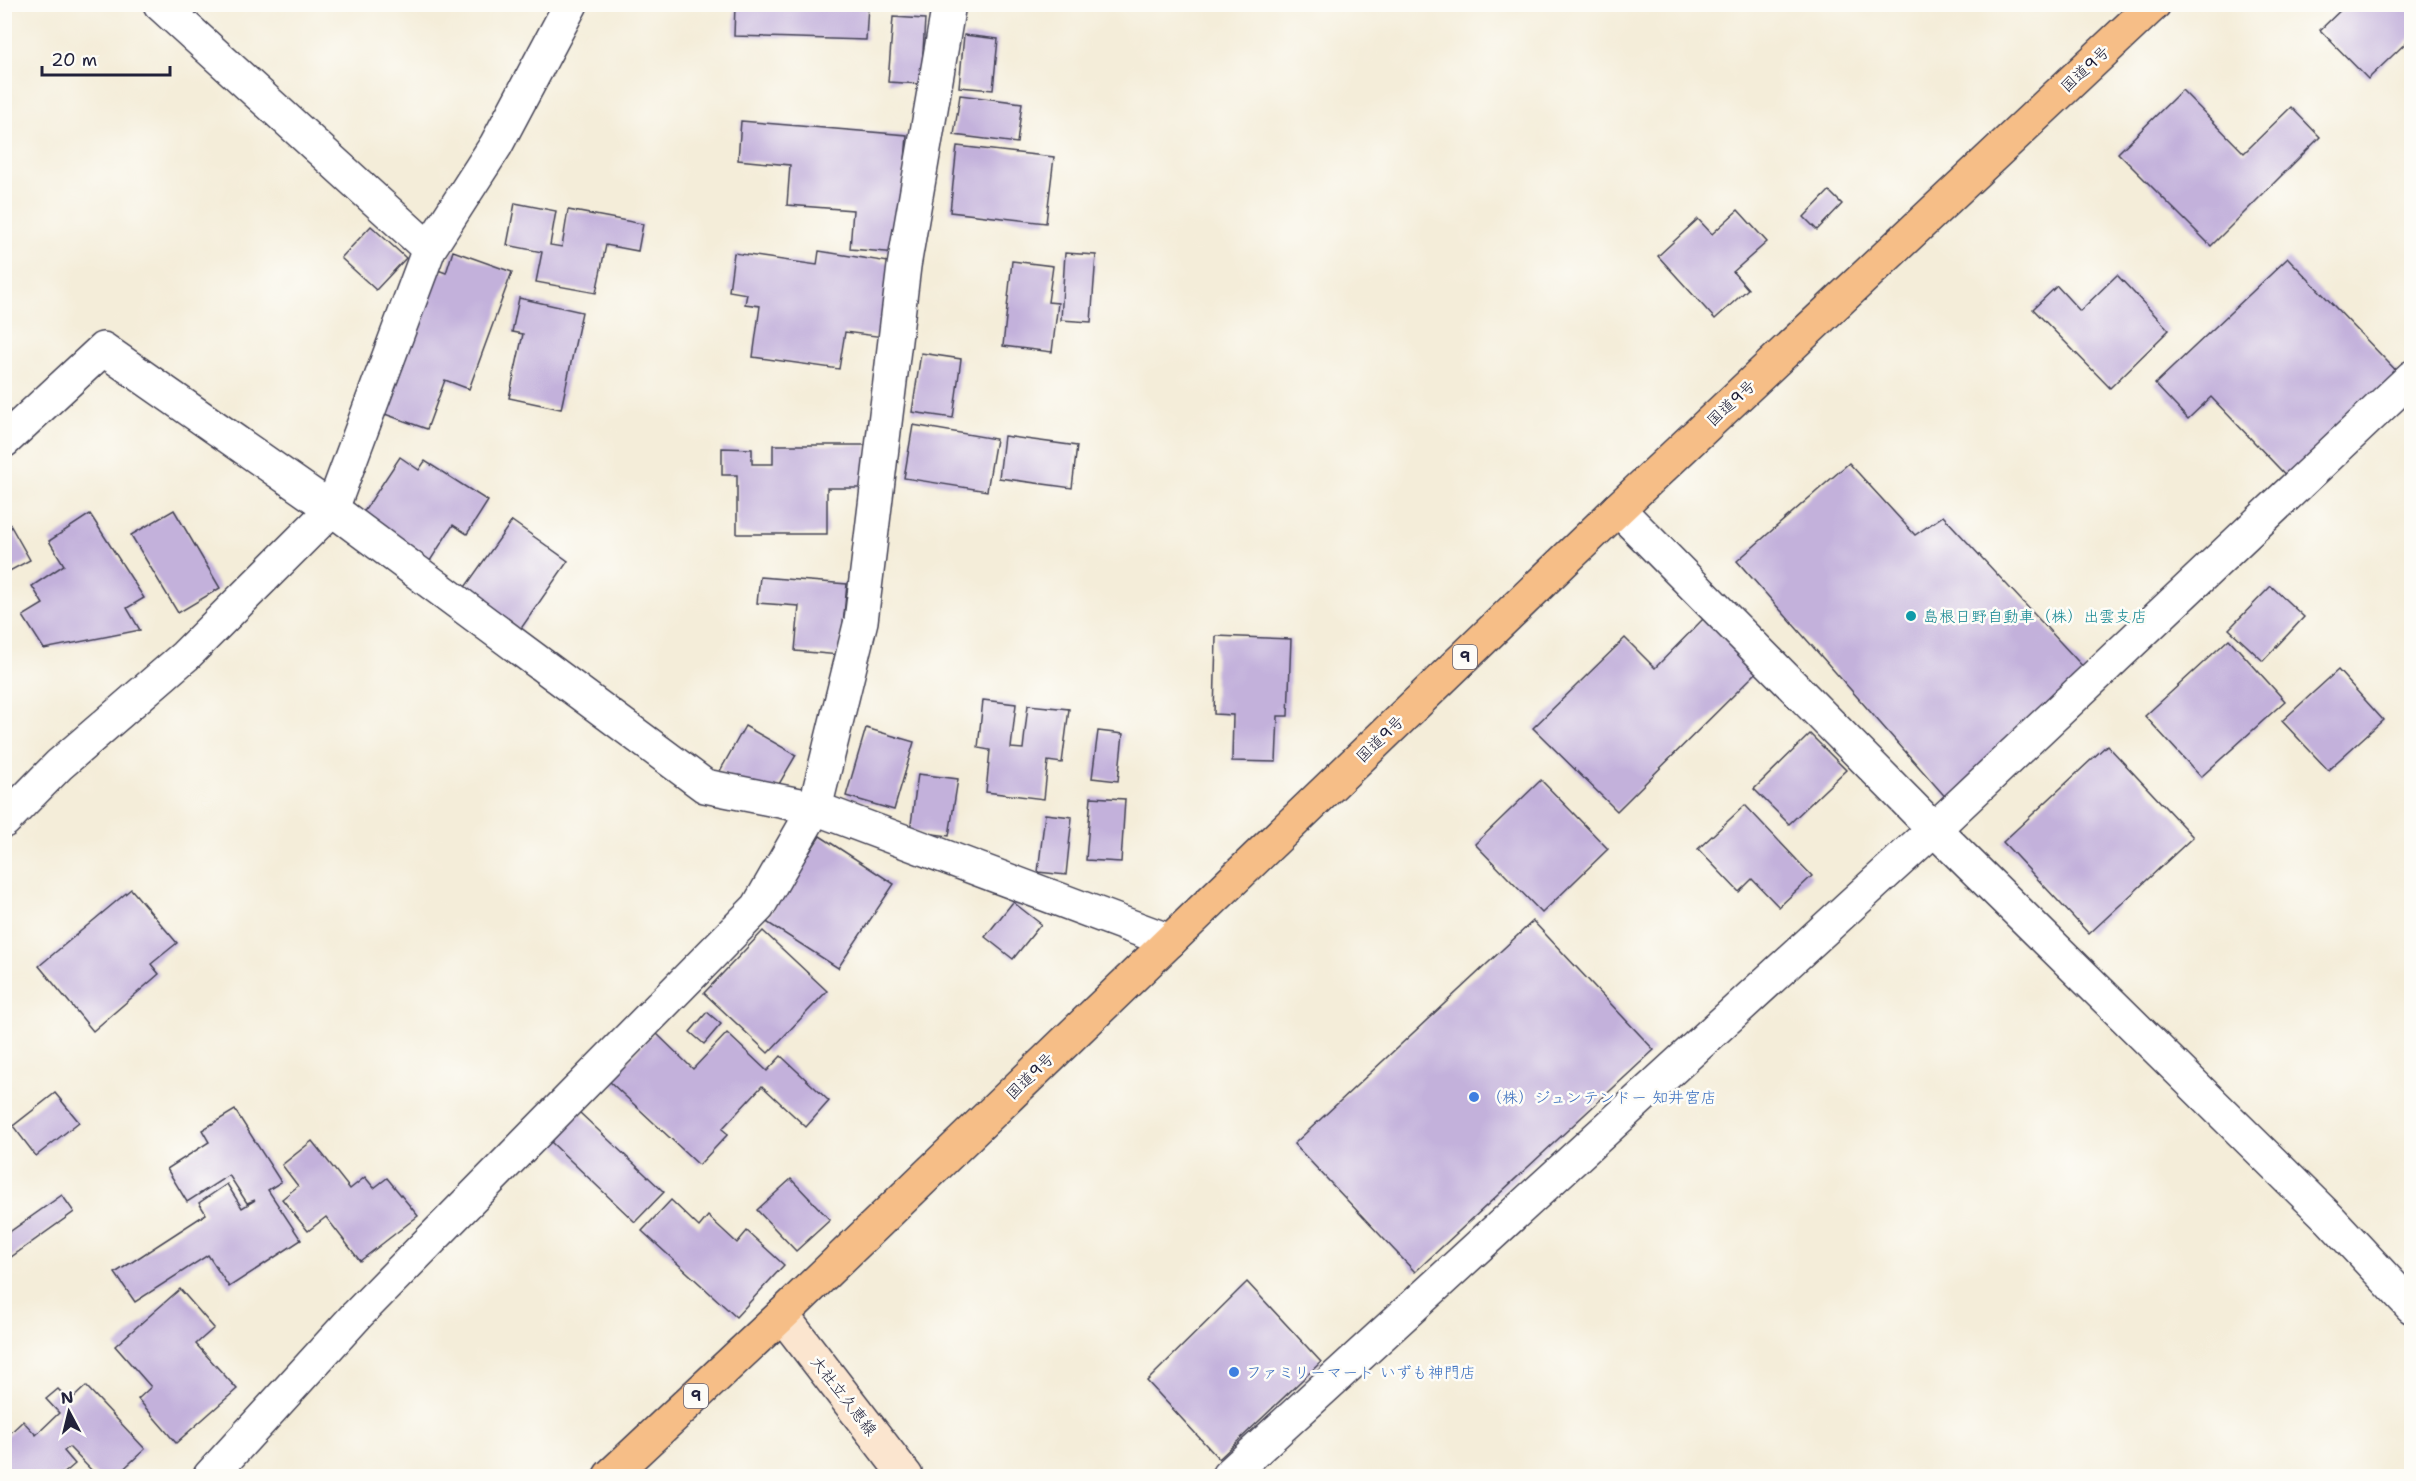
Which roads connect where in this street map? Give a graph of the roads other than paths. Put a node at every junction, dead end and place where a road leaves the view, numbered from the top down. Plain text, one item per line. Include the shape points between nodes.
1 (160, 4) edge
2 (570, 4) edge
3 (949, 4) edge
4 (2154, 4) edge
5 (429, 249) junction
6 (2412, 377) edge
7 (4, 441) edge
8 (332, 509) junction
9 (1618, 509) junction
10 (814, 808) junction
11 (4, 821) edge
12 (1934, 829) junction
13 (1170, 941) junction
14 (2412, 1307) edge
15 (782, 1315) junction
16 (210, 1476) edge
17 (610, 1476) edge
18 (906, 1476) edge
19 (1228, 1476) edge

1 - 5 street
2 - 5 street via 496,145
3 - 10 street via 904,266 861,621
4 - 9 highway, 国道9号 / 9
5 - 8 street
6 - 12 street
7 - 8 street via 102,349
8 - 10 street via 705,786
8 - 11 street via 185,656 59,765
9 - 12 street
9 - 13 highway, 国道9号 / 9
10 - 13 street
10 - 16 street via 758,908 357,1315
12 - 14 street via 2329,1218
12 - 19 street
13 - 15 highway, 国道9号 / 9
15 - 17 highway, 国道9号 / 9
15 - 18 main road, 大社立久恵線

